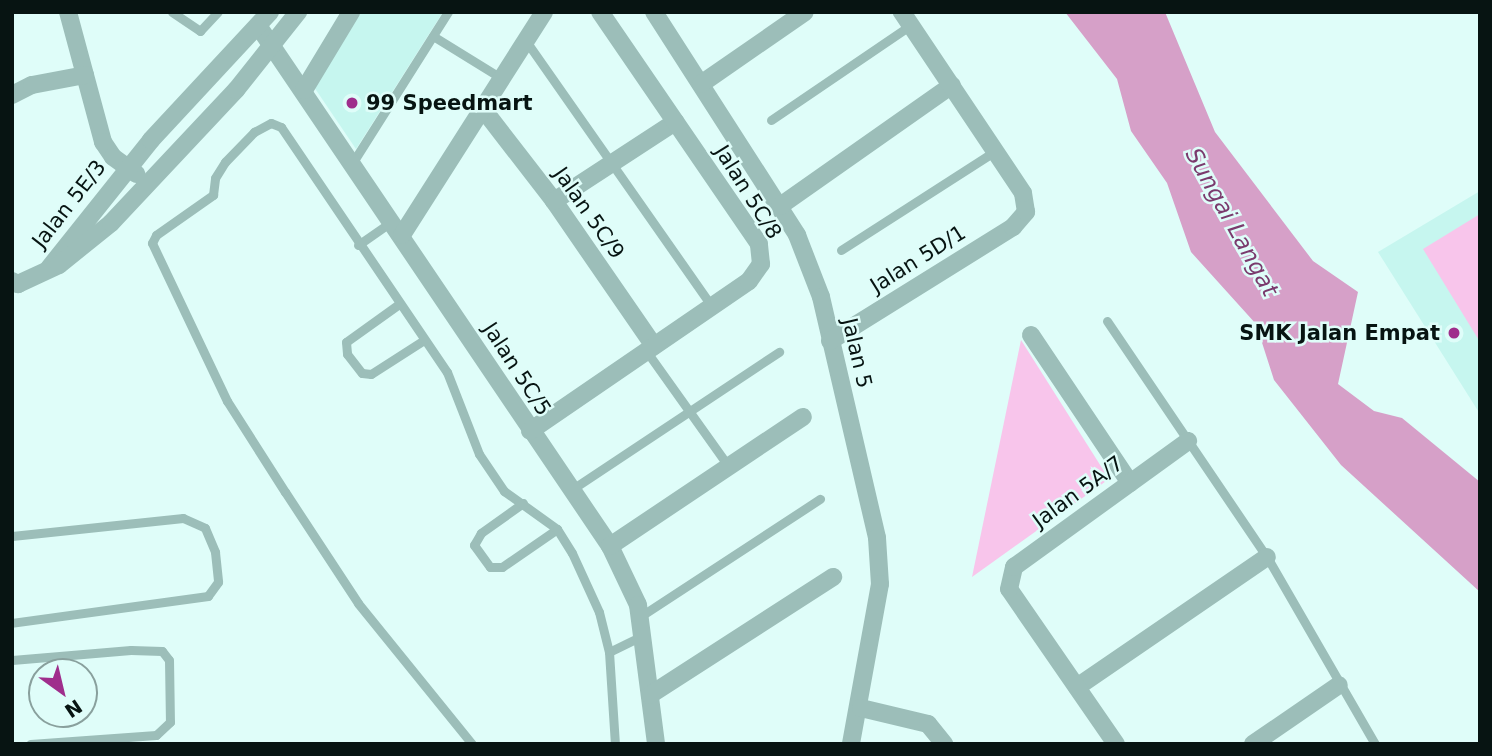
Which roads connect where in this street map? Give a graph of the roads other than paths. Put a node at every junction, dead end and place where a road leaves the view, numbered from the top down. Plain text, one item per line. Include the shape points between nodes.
1 (68, 12) edge
2 (172, 12) edge
3 (219, 12) edge
4 (270, 12) edge
5 (298, 12) edge
6 (351, 12) edge
7 (448, 12) edge
8 (544, 12) edge
9 (600, 12) edge
10 (654, 12) edge
11 (805, 12) edge
12 (907, 19) edge
13 (259, 27) junction
14 (433, 36) junction
15 (526, 41) junction
16 (273, 47) junction
17 (85, 75) junction
18 (501, 78) junction
19 (701, 84) junction
20 (952, 85) junction
21 (304, 90) junction
22 (12, 95) edge
23 (483, 109) junction
24 (771, 120) dead end
25 (675, 122) junction
26 (995, 151) junction
27 (353, 162) junction
28 (614, 162) junction
29 (127, 167) junction
30 (147, 182) junction
31 (554, 201) junction
32 (780, 206) junction
33 (397, 228) junction
34 (358, 245) junction
35 (841, 250) dead end
36 (48, 270) junction
37 (14, 284) edge
38 (399, 304) junction
39 (712, 307) junction
40 (1107, 321) dead end
41 (1031, 335) dead end
42 (424, 340) junction
43 (830, 341) junction
44 (650, 349) junction
45 (779, 352) dead end
46 (688, 410) junction
47 (803, 417) dead end
48 (530, 431) junction
49 (1188, 441) junction
50 (729, 467) junction
51 (1130, 483) junction
52 (571, 490) junction
53 (820, 499) dead end
54 (523, 503) junction
55 (557, 529) junction
56 (12, 536) edge
57 (610, 547) junction
58 (1266, 557) junction
59 (833, 577) dead end
60 (641, 616) junction
61 (12, 623) edge
62 (643, 642) junction
63 (609, 652) junction
64 (12, 660) edge
65 (1339, 685) junction
66 (1077, 687) junction
67 (650, 695) junction
68 (860, 708) junction
69 (119, 741) edge
70 (30, 744) edge
71 (472, 744) edge
72 (615, 744) edge
73 (656, 744) edge
74 (851, 744) edge
75 (944, 744) edge
76 (1116, 744) edge
77 (1254, 744) edge
78 (1375, 744) edge

1 - 17 street
2 - 3 lane via 200,31
4 - 13 street, Jalan 5E/3
5 - 16 street, Jalan 5E/3
6 - 21 street
7 - 14 lane
8 - 15 street
9 - 25 street, Jalan 5C/8
10 - 19 street, Jalan 5
11 - 19 street
12 - 20 street
12 - 24 lane
13 - 16 street
13 - 29 street, Jalan 5E/3
14 - 18 lane
14 - 27 lane
15 - 18 street
15 - 28 lane
16 - 21 street, Jalan 5C/5
16 - 30 street, Jalan 5E/3
17 - 22 street via 32,85
17 - 29 street via 103,142
18 - 23 street
19 - 32 street, Jalan 5
20 - 26 street
20 - 32 street
21 - 27 street, Jalan 5C/5
23 - 31 street, Jalan 5C/9
23 - 33 street
25 - 28 street
25 - 39 street, Jalan 5C/8 via 763,254 757,273
26 - 35 lane
26 - 43 street, Jalan 5D/1 via 1023,193 1026,212 1013,227
27 - 33 street, Jalan 5C/5
28 - 31 street
28 - 39 lane
29 - 30 street
29 - 36 street, Jalan 5E/3
30 - 36 street, Jalan 5E/3 via 111,223
31 - 44 street, Jalan 5C/9
32 - 43 street, Jalan 5 via 813,269
33 - 34 lane
33 - 48 street, Jalan 5C/5
34 - 38 lane
34 - 71 lane via 281,127 271,123 254,132 225,162 213,195 156,235 152,243 227,401 285,492 358,603
36 - 37 street
38 - 42 lane
38 - 42 lane via 346,342 347,354 362,373 370,374
39 - 44 street, Jalan 5C/8
40 - 49 lane
41 - 51 street
42 - 54 lane via 447,372 479,454 504,491
43 - 68 street, Jalan 5 via 877,538 880,584
44 - 46 lane
44 - 48 street, Jalan 5C/8
45 - 46 lane
46 - 50 lane
46 - 52 lane
47 - 50 street
48 - 52 street, Jalan 5C/5
49 - 51 street, Jalan 5A/7
49 - 58 lane
50 - 57 street
51 - 66 street, Jalan 5A/7 via 1014,567 1009,589
52 - 57 street, Jalan 5C/5
53 - 60 lane
54 - 55 lane
54 - 55 lane via 481,533 474,545 490,567 502,567
55 - 63 lane via 599,612
56 - 61 lane via 183,518 205,528 215,552 218,582 208,596
57 - 60 street, Jalan 5C/5
58 - 65 lane
58 - 66 street
59 - 67 street
60 - 62 street, Jalan 5C/5
62 - 63 lane
62 - 67 street, Jalan 5C/5
63 - 72 lane
64 - 69 lane via 162,651 169,660 170,722 156,735
65 - 77 street
65 - 78 lane
66 - 76 street
67 - 73 street, Jalan 5C/5
68 - 74 street, Jalan 5
68 - 75 street via 928,724
69 - 70 lane

